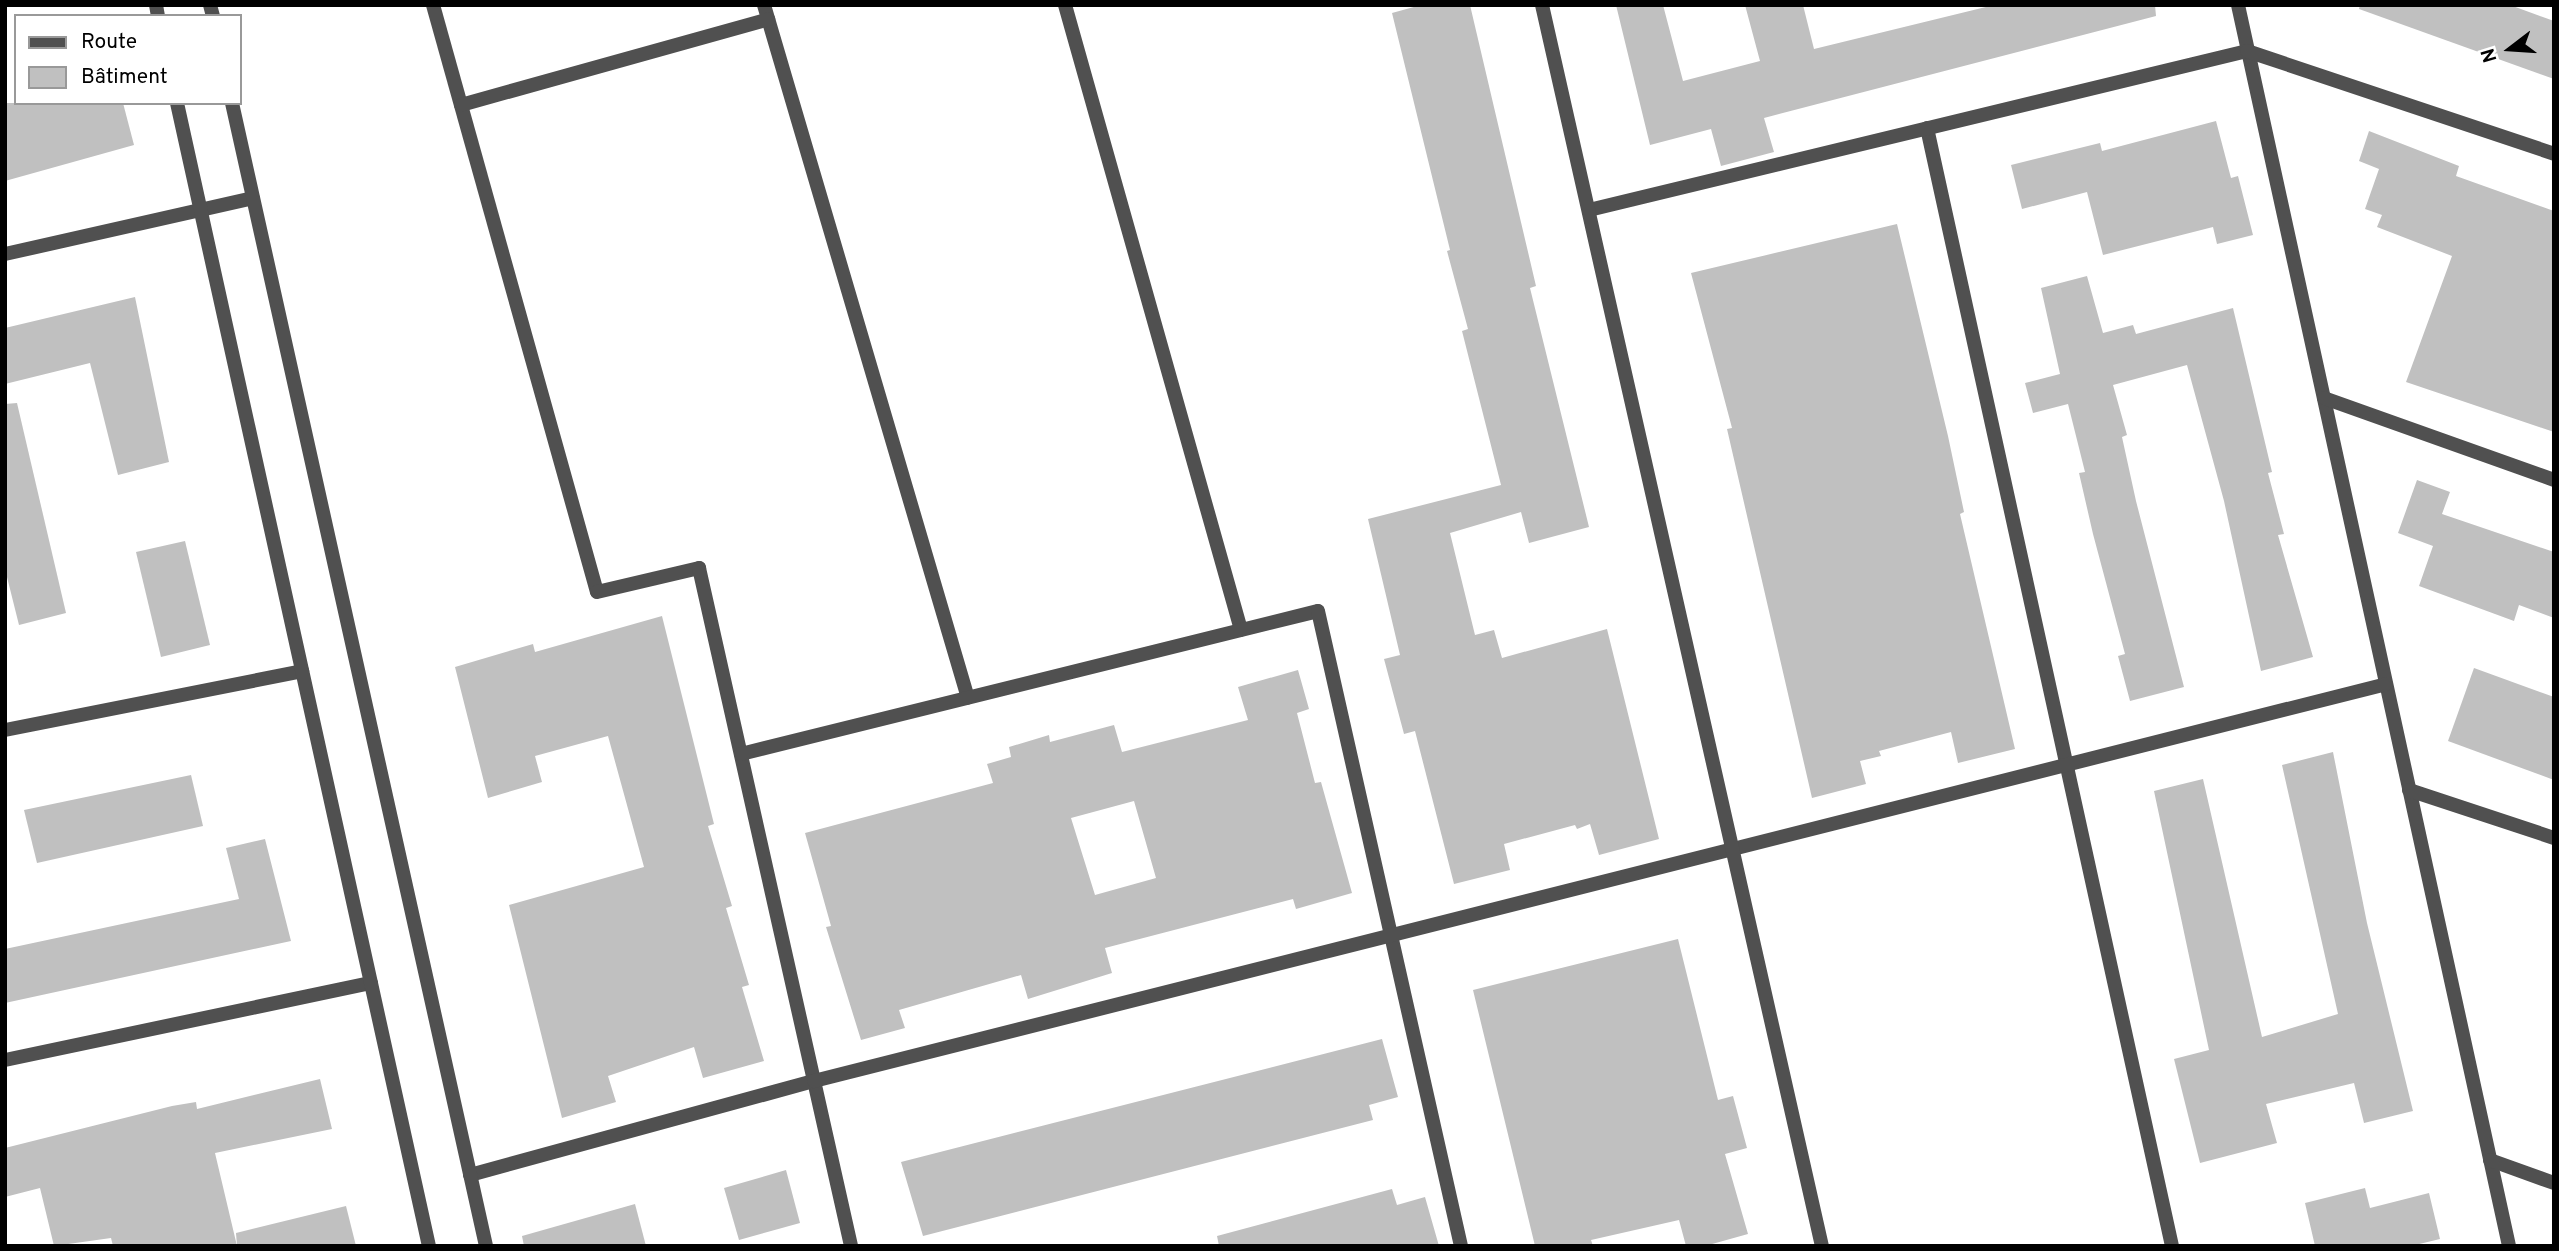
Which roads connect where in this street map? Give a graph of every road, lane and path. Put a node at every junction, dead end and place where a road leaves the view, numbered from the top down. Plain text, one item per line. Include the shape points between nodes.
1 (433, 5) edge
2 (1065, 5) edge
3 (1542, 5) edge
4 (2238, 5) edge
5 (766, 12) edge
6 (2248, 51) junction
7 (177, 105) edge
8 (232, 105) edge
9 (461, 105) junction
10 (1927, 128) junction
11 (2554, 154) edge
12 (253, 198) junction
13 (199, 209) junction
14 (1589, 211) junction
15 (5, 254) edge
16 (2323, 398) junction
17 (2554, 480) edge
18 (1241, 630) junction
19 (302, 671) junction
20 (2386, 684) junction
21 (968, 698) junction
22 (5, 730) edge
23 (741, 754) junction
24 (2066, 765) junction
25 (2409, 790) junction
26 (2554, 838) edge
27 (1733, 849) junction
28 (1391, 936) junction
29 (371, 984) junction
30 (5, 1060) edge
31 (814, 1081) junction
32 (2490, 1160) junction
33 (470, 1175) junction
34 (2554, 1183) edge
35 (429, 1246) edge
36 (486, 1246) edge
37 (851, 1246) edge
38 (1461, 1246) edge
39 (1822, 1246) edge
40 (2172, 1246) edge
41 (2509, 1246) edge

1 - 9 street
2 - 18 street
3 - 14 street
4 - 6 street
5 - 9 street
5 - 21 street
6 - 10 street
6 - 11 street
6 - 16 street
7 - 13 street
8 - 12 street
9 - 23 street via 597,592 699,568
10 - 14 street
10 - 24 street
12 - 13 street
12 - 33 street
13 - 15 street
13 - 19 street
14 - 27 street
16 - 17 street
16 - 20 street
18 - 21 street
18 - 28 street via 1318,611
19 - 22 street
19 - 29 street
20 - 24 street
20 - 25 street
21 - 23 street
23 - 31 street
24 - 27 street
24 - 40 street
25 - 26 street
25 - 32 street
27 - 28 street
27 - 39 street
28 - 31 street
28 - 38 street
29 - 30 street
29 - 35 street
31 - 33 street
31 - 37 street
32 - 34 street
32 - 41 street
33 - 36 street

